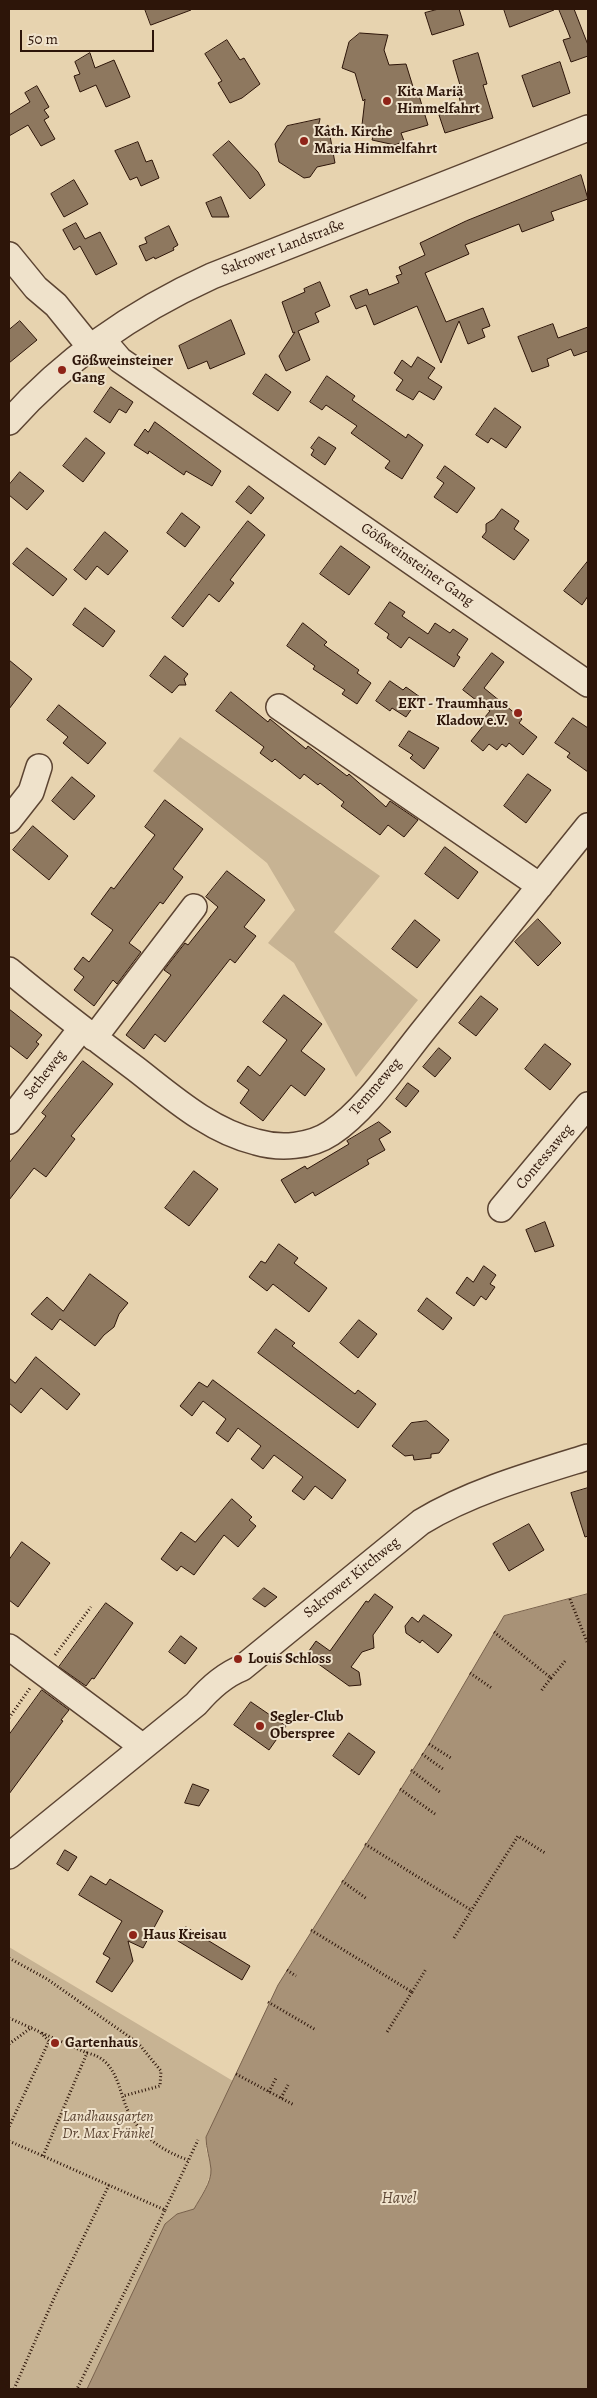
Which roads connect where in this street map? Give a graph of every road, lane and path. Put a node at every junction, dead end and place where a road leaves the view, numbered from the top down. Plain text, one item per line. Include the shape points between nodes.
1 (588, 128) edge
2 (9, 255) edge
3 (96, 343) junction
4 (9, 422) edge
5 (588, 684) edge
6 (279, 707) dead end
7 (40, 767) dead end
8 (9, 820) edge
9 (588, 826) edge
10 (540, 886) junction
11 (194, 907) dead end
12 (9, 970) edge
13 (87, 1034) junction
14 (588, 1106) edge
15 (9, 1121) edge
16 (501, 1209) dead end
17 (588, 1457) edge
18 (570, 1599) dead end
19 (91, 1607) dead end
20 (494, 1632) dead end
21 (587, 1642) edge
22 (9, 1647) edge
23 (566, 1660) dead end
24 (42, 1672) junction
25 (470, 1673) dead end
26 (551, 1678) junction
27 (493, 1689) dead end
28 (541, 1691) dead end
29 (9, 1718) edge
30 (429, 1744) dead end
31 (143, 1747) junction
32 (422, 1754) dead end
33 (451, 1758) dead end
34 (443, 1769) dead end
35 (412, 1770) dead end
36 (400, 1789) dead end
37 (441, 1793) dead end
38 (436, 1814) dead end
39 (365, 1844) dead end
40 (545, 1853) dead end
41 (9, 1856) edge
42 (342, 1881) dead end
43 (367, 1899) dead end
44 (471, 1910) junction
45 (311, 1930) dead end
46 (454, 1938) dead end
47 (9, 1958) edge
48 (287, 1970) dead end
49 (426, 1970) dead end
50 (296, 1976) dead end
51 (412, 1992) junction
52 (268, 2002) dead end
53 (9, 2018) edge
54 (32, 2027) junction
55 (316, 2030) dead end
56 (40, 2032) junction
57 (387, 2032) dead end
58 (9, 2044) edge
59 (87, 2053) junction
60 (236, 2074) dead end
61 (276, 2078) dead end
62 (288, 2085) dead end
63 (269, 2092) junction
64 (123, 2096) junction
65 (281, 2098) junction
66 (294, 2105) dead end
67 (9, 2127) edge
68 (198, 2140) dead end
69 (9, 2141) edge
70 (42, 2156) junction
71 (188, 2160) junction
72 (109, 2185) junction
73 (165, 2210) junction
74 (14, 2389) edge
75 (77, 2389) edge

1 - 3 street, Sakrower Landstraße via 173,293
2 - 3 street, Gößweinsteiner Gang via 36,288
3 - 4 street, Sakrower Landstraße via 40,389
3 - 5 street, Gößweinsteiner Gang
6 - 10 street
7 - 8 street via 31,792
9 - 10 street, Temmeweg
10 - 13 street, Temmeweg via 377,1088 351,1116 321,1139 282,1146 236,1136 209,1123
11 - 13 street
12 - 13 street, Temmeweg
13 - 15 street, Setheweg
14 - 16 street, Contessaweg
17 - 31 street, Sakrower Kirchweg via 527,1476 421,1522
18 - 21 path
19 - 24 path
20 - 26 path
22 - 24 street
23 - 26 path
24 - 29 path
24 - 31 street
25 - 27 path
26 - 28 path
30 - 33 path
31 - 41 street, Sakrower Kirchweg
32 - 34 path
35 - 37 path
36 - 38 path
39 - 44 path
40 - 44 path via 518,1836
42 - 43 path
44 - 46 path
45 - 51 path
47 - 64 path via 47,1979 138,2043 150,2056 161,2071 160,2086
48 - 50 path
49 - 51 path
51 - 57 path
52 - 55 path
53 - 54 path
54 - 56 path
54 - 58 path
56 - 59 path
56 - 67 path via 49,2041
59 - 64 path via 99,2058 115,2073
59 - 70 path
60 - 63 path
61 - 63 path
62 - 65 path
63 - 65 path
64 - 71 path via 130,2114 149,2139 160,2148
65 - 66 path
68 - 71 path
69 - 70 path
70 - 72 path
71 - 73 path
72 - 73 path
72 - 74 path via 54,2296
73 - 75 path

